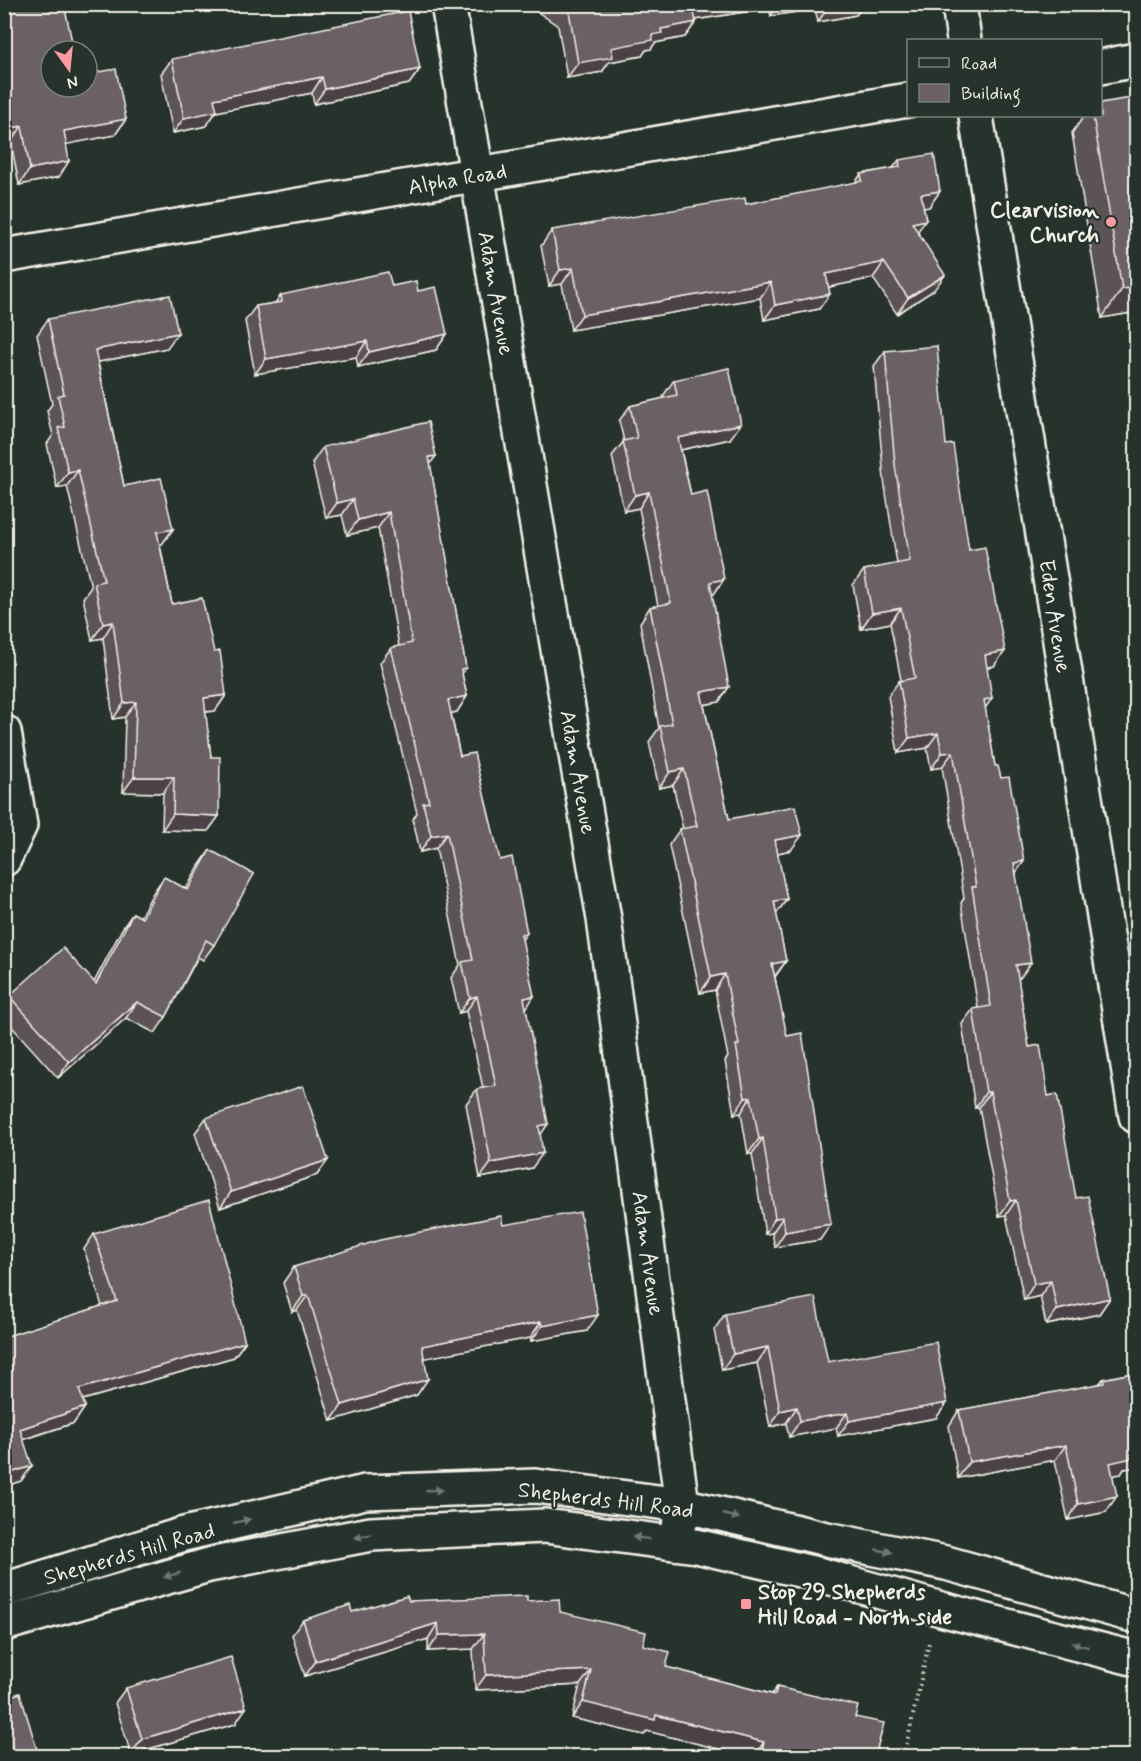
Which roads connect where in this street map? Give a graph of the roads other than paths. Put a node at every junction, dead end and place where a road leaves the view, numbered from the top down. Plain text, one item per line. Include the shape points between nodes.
1 (448, 4) edge
2 (958, 4) edge
3 (964, 39) edge
4 (1137, 60) edge
5 (1102, 67) edge
6 (907, 100) edge
7 (976, 117) edge
8 (476, 174) junction
9 (4, 256) edge
10 (4, 732) edge
11 (4, 859) edge
12 (1137, 1116) edge
13 (682, 1505) junction
14 (677, 1543) junction
15 (4, 1590) edge
16 (1137, 1616) edge
17 (4, 1624) edge
18 (1137, 1659) edge

1 - 8 street, Adam Avenue
2 - 3 street
4 - 5 street
6 - 8 street, Alpha Road
7 - 12 street, Eden Avenue
8 - 9 street, Alpha Road
8 - 13 street, Adam Avenue via 604,919
10 - 11 street via 20,825
13 - 14 street, Adam Avenue
15 -> 13 street, Shepherds Hill Road via 184,1534 365,1492 535,1486
13 -> 16 street, Shepherds Hill Road via 946,1563
14 -> 17 street, Shepherds Hill Road via 545,1526 371,1534 209,1565
18 -> 14 street, Shepherds Hill Road via 821,1575

